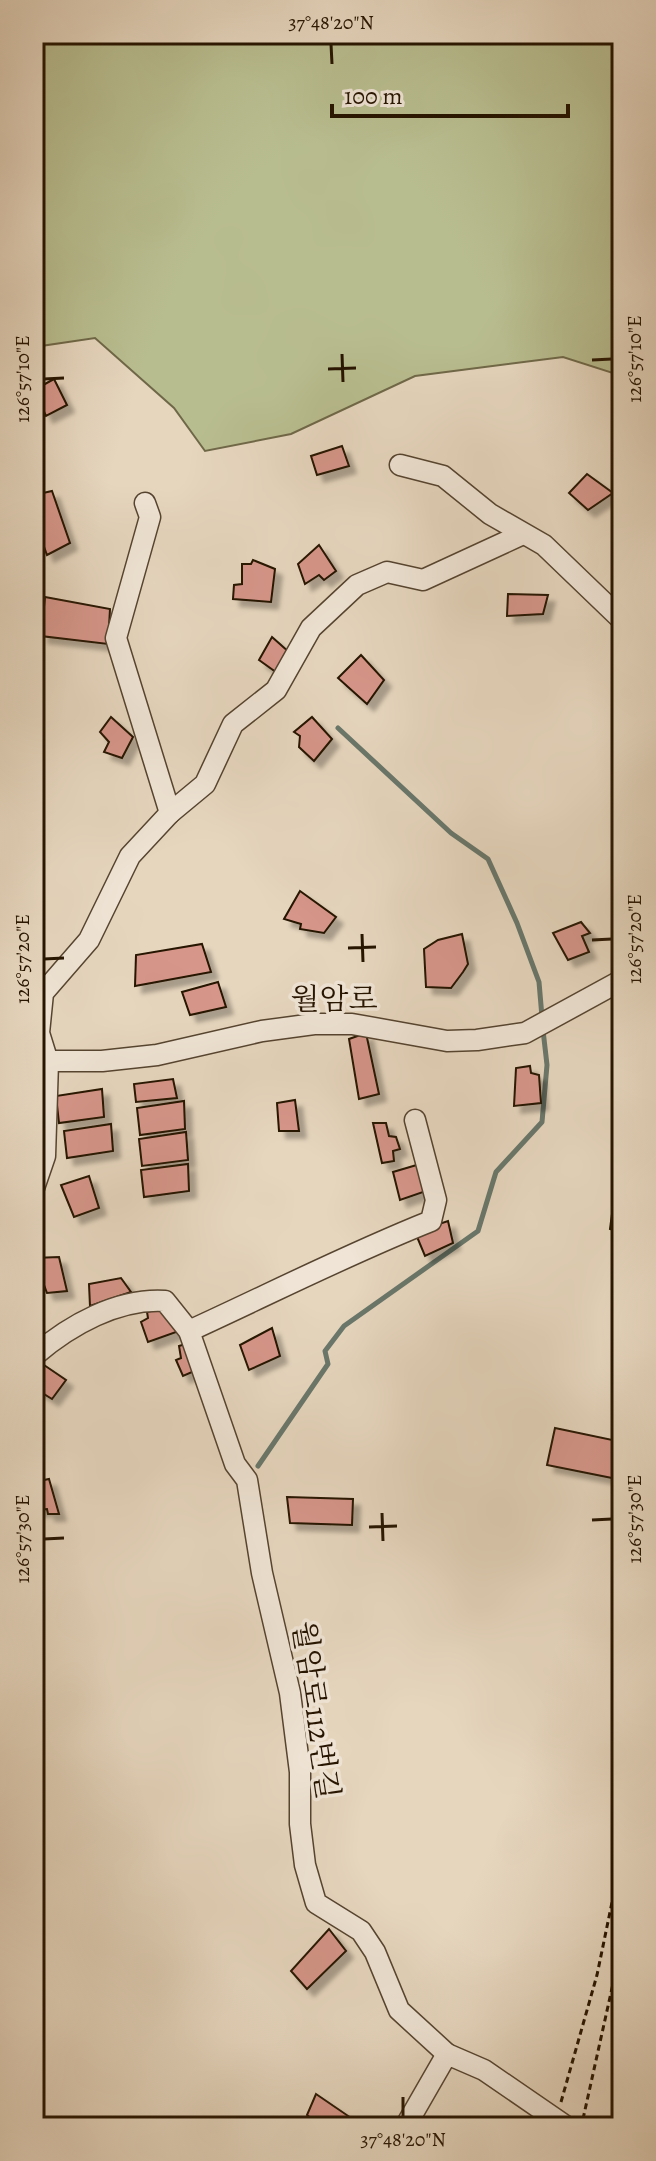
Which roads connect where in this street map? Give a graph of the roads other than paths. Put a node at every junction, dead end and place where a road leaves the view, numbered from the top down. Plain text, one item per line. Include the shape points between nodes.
1 (400, 465) dead end
2 (145, 503) dead end
3 (523, 534) junction
4 (622, 620) edge
5 (170, 813) junction
6 (622, 980) edge
7 (41, 1062) edge
8 (415, 1120) dead end
9 (34, 1188) edge
10 (189, 1331) junction
11 (34, 1356) edge
12 (447, 2054) junction
13 (562, 2122) edge
14 (405, 2127) edge

1 - 3 street via 443,476
2 - 5 street via 150,517 116,638
3 - 4 street via 544,545
3 - 5 street via 423,580 387,572 357,585 311,628 276,690 233,724 205,784
5 - 7 street via 130,856 89,940 43,993
6 - 7 street, 월암로 via 543,1026 500,1037 447,1041 371,1025 314,1024 157,1055
7 - 9 street via 45,1156
8 - 10 street via 436,1200 431,1221 298,1277
10 - 11 street, 월암로112번길 via 165,1301 150,1300 65,1329
10 - 12 street, 월암로112번길 via 235,1464 247,1480 290,1693 305,1865 316,1903 361,1931 399,2010
12 - 13 street, 월암로112번길 via 484,2070
12 - 14 street

